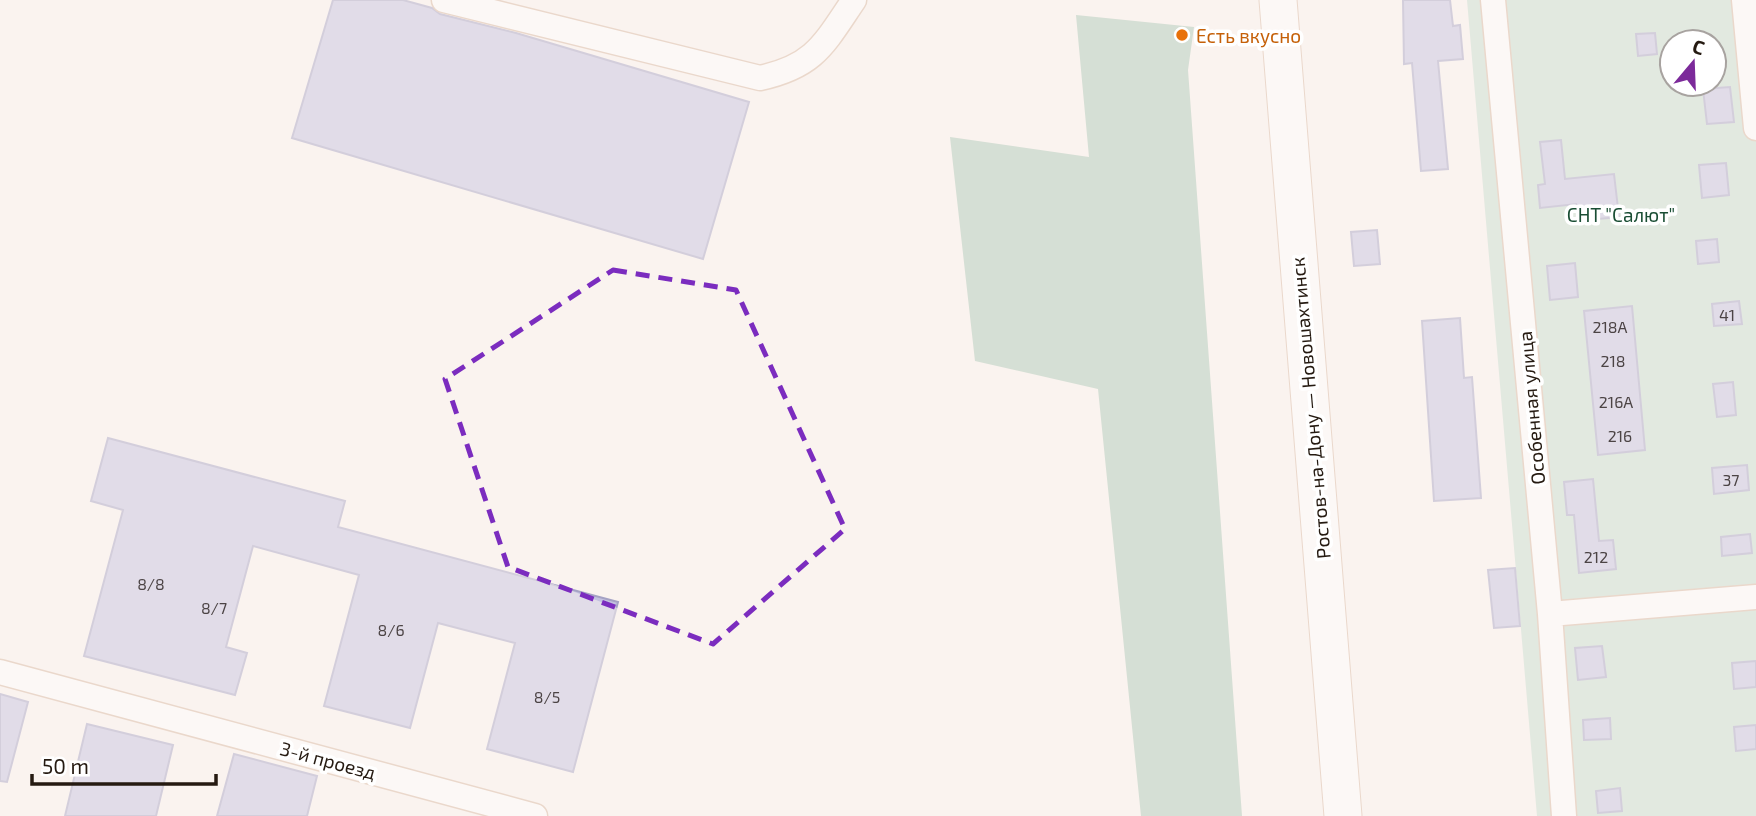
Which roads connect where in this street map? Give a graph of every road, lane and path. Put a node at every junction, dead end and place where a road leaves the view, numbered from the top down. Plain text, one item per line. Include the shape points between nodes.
1 (444, 0) edge
2 (854, 0) edge
3 (1278, 0) edge
4 (1493, 0) edge
5 (1744, 0) edge
6 (1756, 128) edge
7 (1756, 597) edge
8 (1550, 614) junction
9 (0, 672) edge
10 (535, 816) edge
11 (1343, 816) edge
12 (1564, 816) edge

1 - 2 street via 760,78 790,71 820,49
3 - 11 main road, Ростов-на-Дону — Новошахтинск
4 - 8 street, Особенная улица
5 - 6 street
7 - 8 street
8 - 12 street, Особенная улица
9 - 10 street, 3-й проезд

